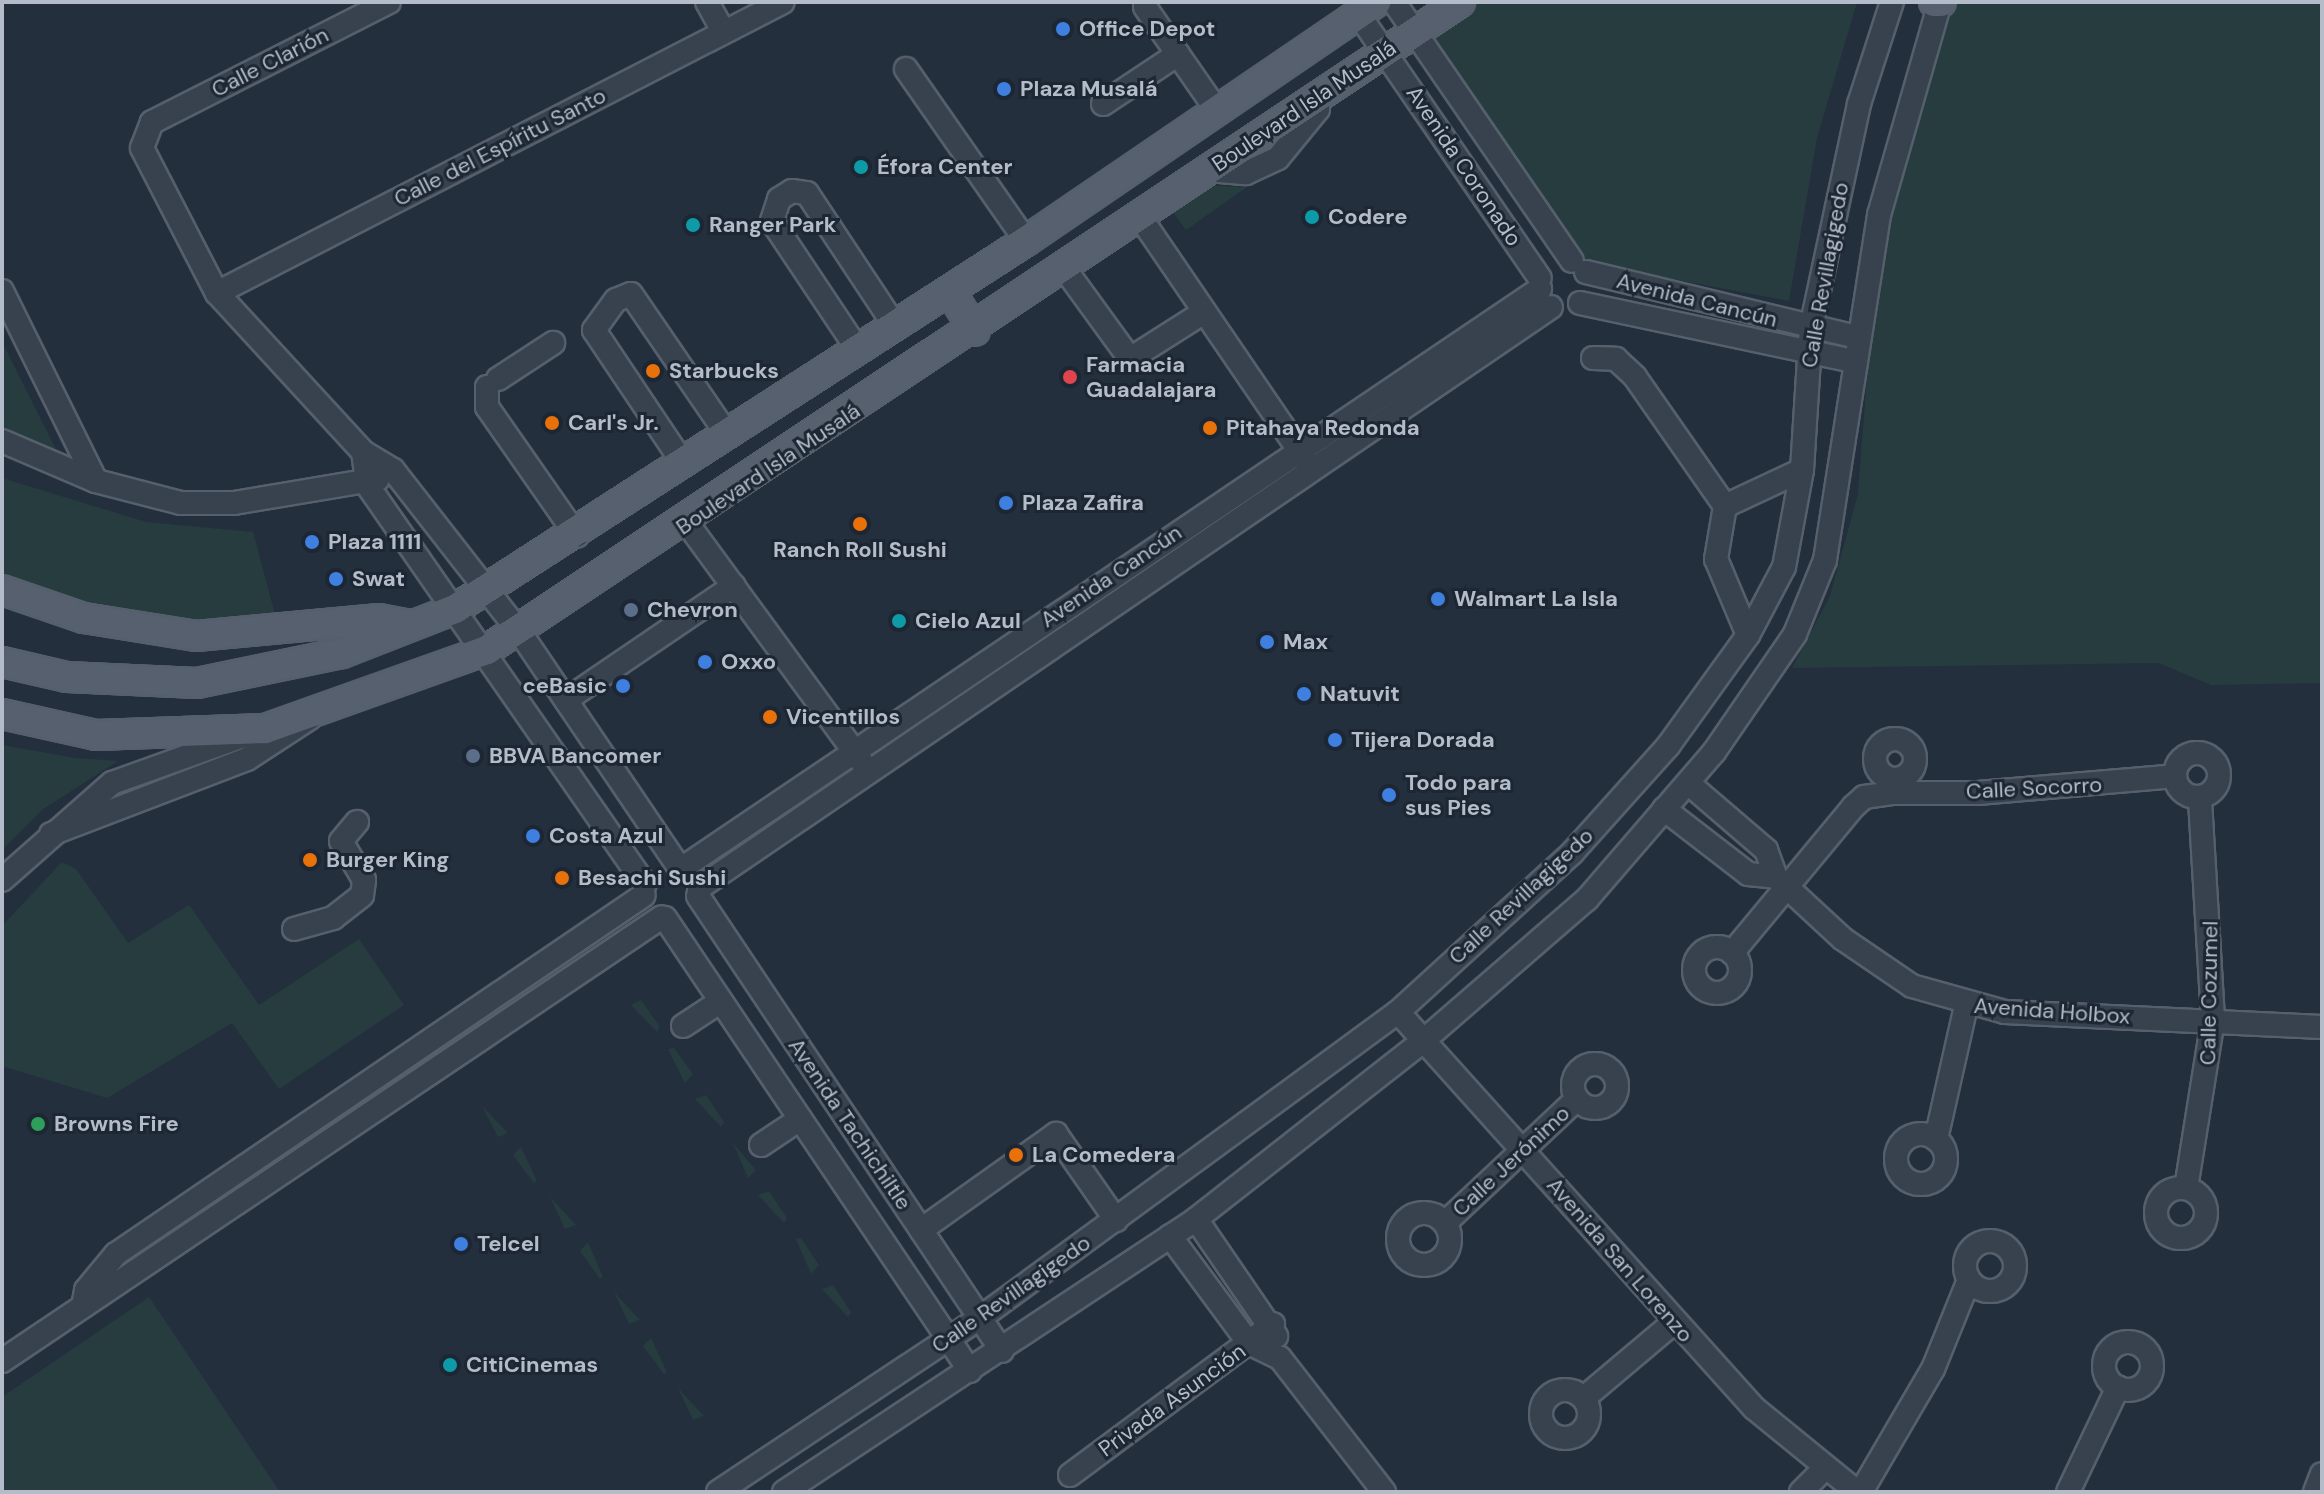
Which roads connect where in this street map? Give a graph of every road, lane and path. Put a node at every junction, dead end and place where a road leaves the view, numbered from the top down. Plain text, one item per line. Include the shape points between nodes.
1 (389, 2) edge
2 (707, 2) edge
3 (783, 2) edge
4 (1394, 2) edge
5 (1460, 2) edge
6 (1892, 2) edge
7 (1938, 3) edge
8 (1145, 7) dead end
9 (1368, 8) edge
10 (723, 31) junction
11 (1416, 32) junction
12 (1387, 52) junction
13 (1178, 54) junction
14 (906, 69) dead end
15 (1362, 81) dead end
16 (1103, 104) dead end
17 (1316, 105) junction
18 (1216, 109) junction
19 (1140, 217) junction
20 (1026, 241) junction
21 (1579, 267) junction
22 (1064, 268) junction
23 (2, 291) edge
24 (950, 291) junction
25 (1544, 291) junction
26 (217, 293) junction
27 (1580, 303) junction
28 (1204, 312) junction
29 (895, 326) junction
30 (1811, 328) junction
31 (975, 331) junction
32 (1856, 337) junction
33 (553, 343) dead end
34 (858, 350) junction
35 (1808, 353) junction
36 (1593, 358) dead end
37 (1852, 361) junction
38 (727, 434) junction
39 (2, 441) edge
40 (363, 452) junction
41 (1305, 460) junction
42 (683, 463) junction
43 (393, 470) junction
44 (1802, 470) junction
45 (96, 481) junction
46 (368, 486) junction
47 (1725, 506) junction
48 (687, 523) junction
49 (577, 536) junction
50 (734, 586) junction
51 (2, 590) edge
52 (485, 592) junction
53 (455, 609) junction
54 (415, 625) junction
55 (519, 631) junction
56 (1748, 635) junction
57 (487, 650) junction
58 (2, 662) edge
59 (566, 700) junction
60 (318, 713) junction
61 (2, 714) edge
62 (265, 729) junction
63 (854, 751) junction
64 (868, 770) junction
65 (2175, 776) junction
66 (1688, 783) junction
67 (2200, 797) junction
68 (1664, 809) junction
69 (357, 822) dead end
70 (46, 835) junction
71 (681, 865) junction
72 (2, 880) edge
73 (1782, 882) junction
74 (644, 890) junction
75 (698, 892) junction
76 (664, 918) junction
77 (294, 929) dead end
78 (1732, 953) dead end
79 (721, 1001) junction
80 (1966, 1006) junction
81 (1398, 1012) junction
82 (2213, 1019) junction
83 (683, 1026) dead end
84 (2322, 1027) edge
85 (1423, 1041) junction
86 (1577, 1099) dead end
87 (800, 1119) junction
88 (1936, 1139) dead end
89 (761, 1145) dead end
90 (1525, 1149) junction
91 (2186, 1188) dead end
92 (1196, 1219) junction
93 (1116, 1220) junction
94 (1445, 1223) dead end
95 (921, 1230) junction
96 (1170, 1236) junction
97 (1969, 1280) dead end
98 (83, 1306) junction
99 (980, 1318) junction
100 (1673, 1323) junction
101 (1273, 1324) junction
102 (949, 1339) junction
103 (1249, 1343) junction
104 (1002, 1351) junction
105 (1280, 1358) junction
106 (2, 1361) edge
107 (970, 1371) junction
108 (2118, 1387) dead end
109 (1584, 1398) dead end
110 (1825, 1468) junction
111 (2322, 1474) edge
112 (1070, 1475) dead end
113 (718, 1492) edge
114 (784, 1492) edge
115 (1384, 1492) edge
116 (1801, 1492) edge
117 (1859, 1492) edge
118 (2068, 1492) edge
119 (2315, 1492) edge

1 - 26 street, Calle Clarión via 152,122 142,148
2 - 10 street
3 - 10 street, Calle del Espíritu Santo
4 - 11 street, Avenida Coronado
5 - 11 main road, Boulevard Isla Musalá
6 - 30 street, Calle Revillagigedo via 1859,104
7 - 32 street, Calle Revillagigedo via 1890,165
8 - 13 street
9 - 12 street, Avenida Coronado
9 - 18 main road, Boulevard Isla Musalá
10 - 26 street, Calle del Espíritu Santo
11 - 12 main road, Boulevard Isla Musalá
11 - 21 street, Avenida Coronado
12 - 17 main road, Boulevard Isla Musalá
12 - 25 street, Avenida Coronado
13 - 16 street
13 - 18 street
14 - 20 street
15 - 17 street
17 - 19 main road, Boulevard Isla Musalá
18 - 20 main road, Boulevard Isla Musalá
19 - 22 main road, Boulevard Isla Musalá
19 - 28 street
20 - 24 main road, Boulevard Isla Musalá
21 - 25 street, Avenida Cancún via 1555,262
21 - 27 street via 1589,289
21 - 30 street, Avenida Cancún
22 - 28 street via 1130,359
22 - 31 main road, Boulevard Isla Musalá
23 - 45 street
24 - 29 main road, Boulevard Isla Musalá
24 - 31 main road
25 - 27 street
25 - 41 street, Avenida Cancún
26 - 40 street
27 - 35 street, Avenida Cancún
28 - 41 street
29 - 34 main road, Boulevard Isla Musalá
29 - 34 street via 807,193 792,191 779,199 772,221
30 - 32 street, Avenida Cancún
30 - 35 street, Calle Revillagigedo
31 - 48 main road, Boulevard Isla Musalá
32 - 37 street, Calle Revillagigedo
33 - 49 street via 492,383 487,407
34 - 38 main road, Boulevard Isla Musalá
35 - 37 street, Avenida Cancún
35 - 44 street, Calle Revillagigedo
36 - 47 street via 1616,359 1628,370
37 - 66 street, Calle Revillagigedo via 1835,521 1815,592 1775,669
38 - 42 main road, Boulevard Isla Musalá
38 - 42 street via 631,294 616,300 594,330
39 - 45 street
40 - 43 street
40 - 46 street
41 - 63 street, Avenida Cancún
41 - 64 street, Avenida Cancún
42 - 49 main road, Boulevard Isla Musalá
43 - 46 street
43 - 52 street
44 - 47 street
44 - 56 street, Calle Revillagigedo via 1784,567
45 - 46 street via 181,503
46 - 53 street
47 - 56 street via 1716,559
48 - 50 street
48 - 55 main road, Boulevard Isla Musalá
49 - 52 main road, Boulevard Isla Musalá
50 - 59 street
50 - 63 street
51 - 54 main road via 84,618 196,636 379,619
52 - 53 main road, Boulevard Isla Musalá
52 - 55 street
53 - 54 main road, Boulevard Isla Musalá
53 - 57 street
54 - 58 main road, Boulevard Isla Musalá via 274,673 197,683 67,677
55 - 57 main road, Boulevard Isla Musalá
55 - 59 street
56 - 81 street, Calle Revillagigedo via 1668,746 1572,853
57 - 60 main road, Boulevard Isla Musalá
57 - 74 street
59 - 71 street
60 - 62 main road, Boulevard Isla Musalá
60 - 70 street via 247,759
61 - 62 main road, Boulevard Isla Musalá via 96,735
62 - 70 street via 112,783
63 - 64 street
63 - 71 street, Avenida Cancún
64 - 75 street, Avenida Cancún
65 - 67 street via 2186,795
65 - 67 street via 2184,757 2211,757 2220,777
65 - 73 street, Calle Socorro via 1893,786 1864,797
66 - 68 street, Calle Revillagigedo
66 - 73 street, Avenida Holbox via 1766,850
67 - 82 street, Calle Cozumel
68 - 73 street, Avenida Holbox via 1748,874
68 - 85 street, Calle Revillagigedo via 1587,899
69 - 77 street via 341,841 364,880 362,895 333,918
70 - 72 street
71 - 74 street via 661,865
71 - 75 street
73 - 78 street, Calle Socorro
73 - 80 street, Avenida Holbox via 1843,939 1912,986
74 - 76 street
74 - 98 street via 116,1254 86,1290
75 - 76 street via 683,916
75 - 95 street, Avenida Tachichiltle
76 - 79 street, Avenida Tachichiltle
76 - 98 street
79 - 83 street
79 - 87 street, Avenida Tachichiltle
80 - 82 street, Avenida Holbox
80 - 88 street
81 - 85 street, Avenida San Lorenzo
81 - 93 street, Calle Revillagigedo
82 - 84 street, Avenida Holbox
82 - 91 street, Calle Cozumel
85 - 90 street, Avenida San Lorenzo
85 - 92 street, Calle Revillagigedo
86 - 90 street, Calle Jerónimo
87 - 89 street
87 - 102 street, Avenida Tachichiltle
90 - 94 street, Calle Jerónimo
90 - 100 street, Avenida San Lorenzo
92 - 96 street, Calle Revillagigedo
92 - 101 street
93 - 95 street via 1056,1134
93 - 99 street, Calle Revillagigedo
95 - 99 street, Avenida Tachichiltle
96 - 103 street
96 - 104 street, Calle Revillagigedo
97 - 117 street via 1933,1369
98 - 106 street
99 - 102 street, Calle Revillagigedo
99 - 104 street, Avenida Tachichiltle
100 - 109 street
100 - 110 street, Avenida San Lorenzo via 1754,1408
101 - 103 street, Privada Asunción
101 - 105 street
102 - 107 street, Avenida Tachichiltle
102 - 113 street, Calle Revillagigedo
103 - 105 street
103 - 112 street, Privada Asunción
104 - 107 street, Calle Revillagigedo
105 - 115 street
107 - 114 street, Calle Revillagigedo
108 - 118 street
110 - 116 street
110 - 117 street, Avenida San Lorenzo
111 - 119 street

